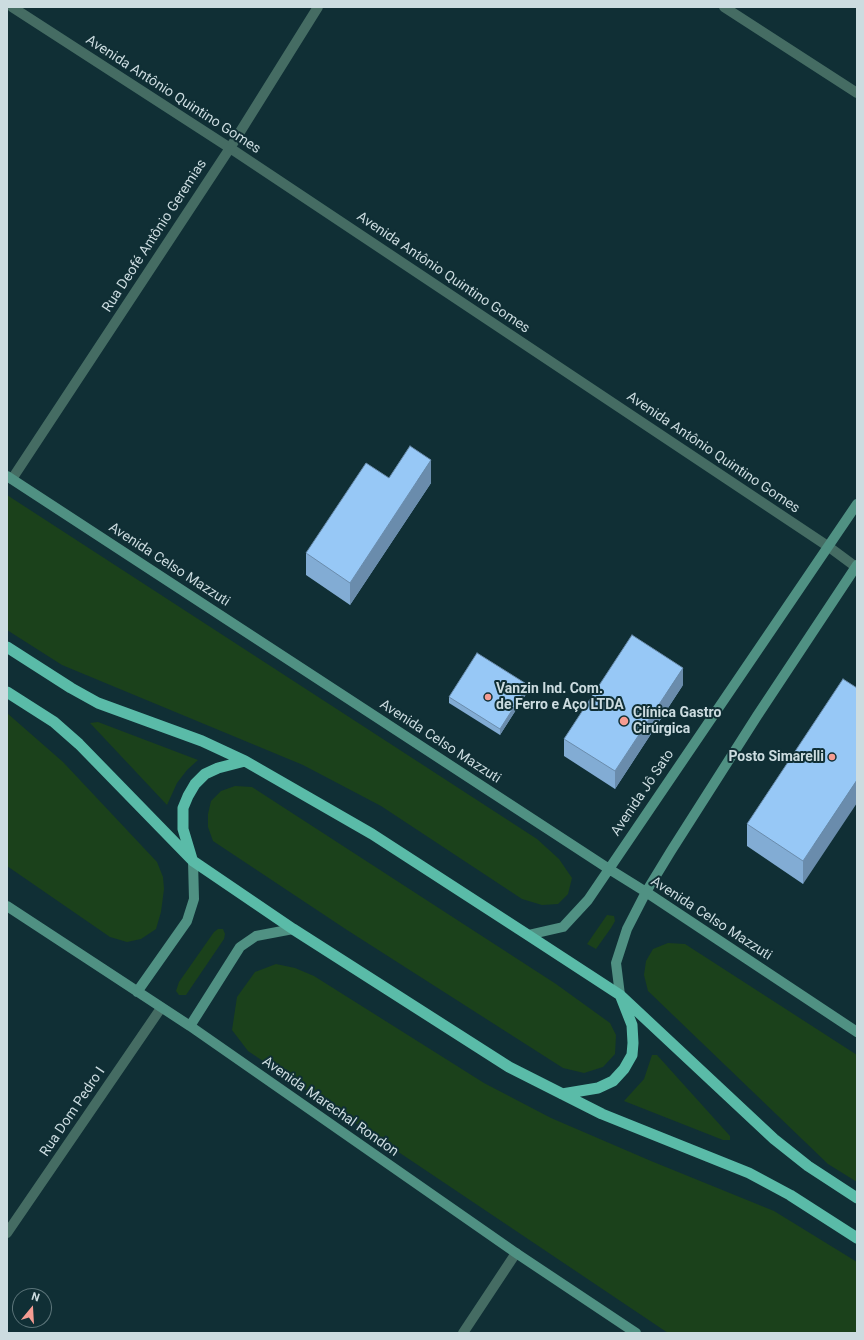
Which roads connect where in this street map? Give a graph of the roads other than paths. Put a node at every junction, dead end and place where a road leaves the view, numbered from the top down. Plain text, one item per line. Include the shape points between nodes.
1 (12, 7) edge
2 (318, 7) edge
3 (724, 7) edge
4 (857, 93) edge
5 (230, 148) junction
6 (9, 477) edge
7 (857, 504) edge
8 (829, 547) junction
9 (856, 566) edge
10 (7, 647) edge
11 (7, 692) edge
12 (245, 761) junction
13 (193, 861) junction
14 (608, 869) junction
15 (646, 892) junction
16 (7, 906) edge
17 (293, 929) junction
18 (528, 935) junction
19 (137, 992) junction
20 (620, 996) junction
21 (161, 1008) junction
22 (190, 1026) junction
23 (857, 1032) edge
24 (562, 1094) junction
25 (857, 1198) edge
26 (7, 1233) edge
27 (857, 1238) edge
28 (516, 1253) junction
29 (463, 1333) edge
30 (636, 1333) edge

1 - 5 street, Avenida Antônio Quintino Gomes
2 - 5 street, Rua Deofé Antônio Geremias
3 - 4 street
5 - 6 street, Rua Deofé Antônio Geremias
5 - 8 street, Avenida Antônio Quintino Gomes
6 - 14 main road, Avenida Celso Mazzuti
7 - 8 main road, Avenida Jô Sato
8 - 9 street, Avenida Antônio Quintino Gomes
8 - 14 main road, Avenida Jô Sato
9 - 15 main road
10 - 12 highway via 98,703 202,740
11 - 13 highway via 54,722 79,744
12 - 13 highway via 205,774 188,796 183,808 183,829
12 - 18 highway via 372,834
13 - 17 highway
13 - 19 main road via 194,899 187,922
14 - 15 main road, Avenida Celso Mazzuti
14 - 18 main road, Avenida Jô Sato via 588,900 563,927
15 - 20 main road via 627,929 616,963
15 - 23 main road, Avenida Celso Mazzuti
16 - 19 main road, Avenida Marechal Rondon
17 - 22 main road via 256,936 240,947
17 - 24 highway via 509,1067
18 - 20 highway
19 - 21 main road, Avenida Marechal Rondon
20 - 24 highway via 632,1025 633,1043 632,1054 624,1070 612,1081 598,1088
20 - 25 highway via 774,1138 808,1166
21 - 22 main road, Avenida Marechal Rondon
21 - 26 street, Rua Dom Pedro I
22 - 28 main road, Avenida Marechal Rondon
24 - 27 highway via 602,1114 749,1173 790,1195
28 - 29 street
28 - 30 main road, Avenida Marechal Rondon

